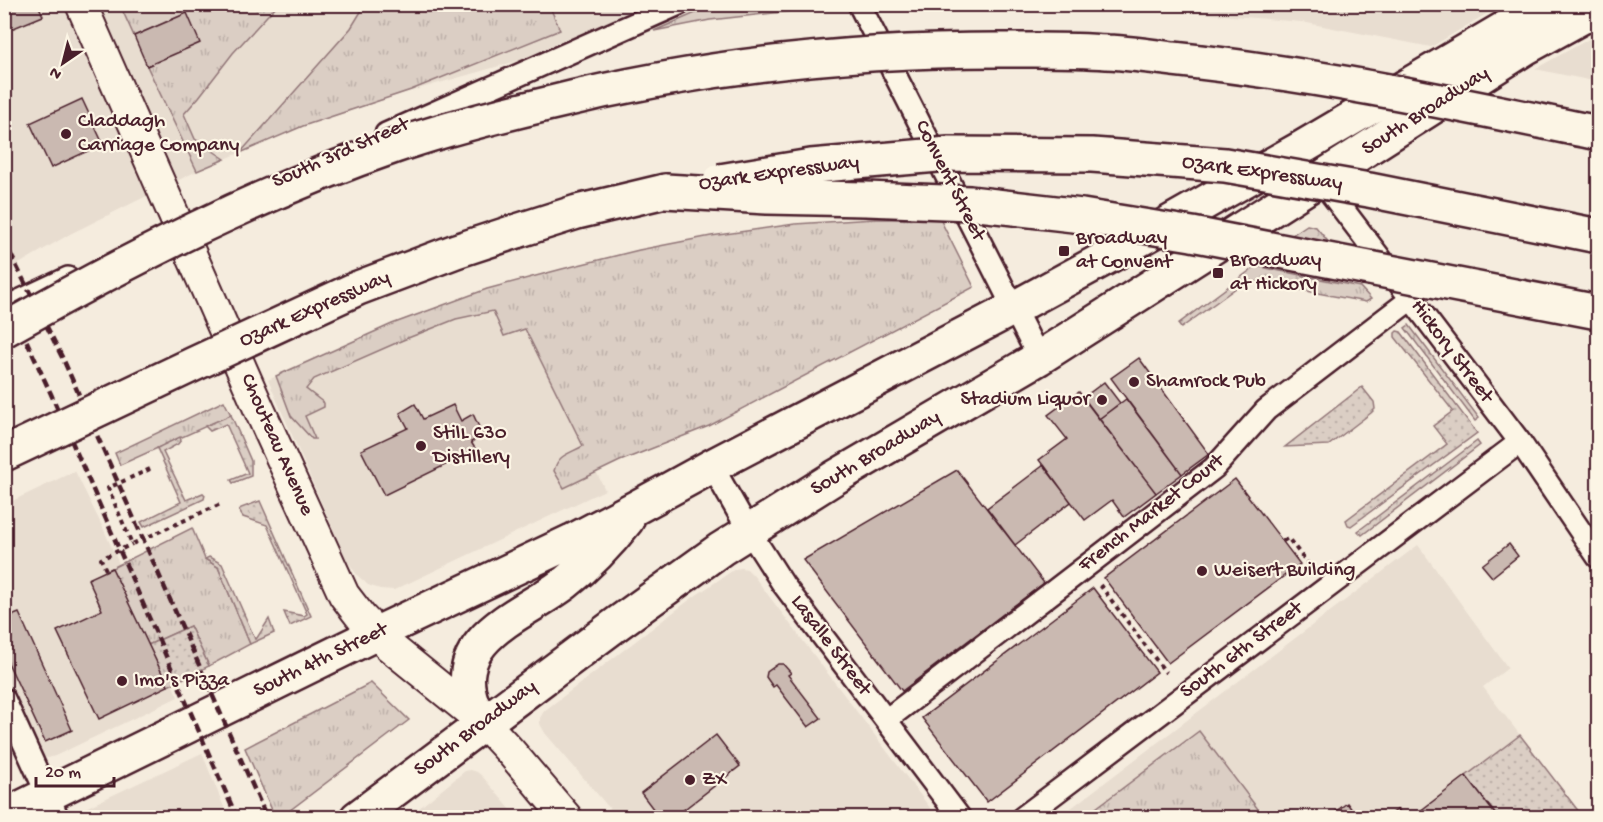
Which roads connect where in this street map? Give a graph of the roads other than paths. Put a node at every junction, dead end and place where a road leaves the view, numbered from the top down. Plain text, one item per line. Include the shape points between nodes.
1 (81, 4) edge
2 (679, 4) edge
3 (859, 4) edge
4 (1546, 4) edge
5 (1599, 8) edge
6 (1599, 133) edge
7 (1298, 150) junction
8 (1320, 179) junction
9 (665, 191) junction
10 (180, 226) junction
11 (1599, 236) edge
12 (1411, 299) junction
13 (4, 308) edge
14 (1014, 308) junction
15 (1599, 312) edge
16 (4, 330) edge
17 (1039, 358) junction
18 (1520, 442) junction
19 (4, 454) edge
20 (712, 466) junction
21 (637, 507) junction
22 (749, 531) junction
23 (1599, 556) edge
24 (377, 633) junction
25 (4, 699) edge
26 (886, 720) junction
27 (483, 723) junction
28 (53, 806) edge
29 (4, 816) edge
30 (357, 818) edge
31 (567, 818) edge
32 (960, 818) edge
33 (1022, 818) edge

1 - 10 street, Chouteau Avenue
2 - 10 street, South 3rd Street
3 - 14 street, Convent Street
4 - 7 main road, South Broadway
5 - 8 main road, South Broadway via 1525,48
6 - 16 main road, bridge via 1341,82 1234,65 1107,52 961,50 768,62 566,99 396,145 221,216
7 - 8 street, Hickory Street
7 - 14 main road, South Broadway
8 - 12 street, Hickory Street
8 - 17 main road, South Broadway
9 - 11 main road, Ozark Expressway, bridge via 811,166 949,154 1092,155 1225,165
9 - 15 main road, bridge via 970,203 1082,216
9 - 19 main road, Ozark Expressway, bridge via 577,212 358,288
10 - 13 street, South 3rd Street
10 - 24 street, Chouteau Avenue via 338,586
12 - 18 street, Hickory Street
12 - 26 street, French Market Court via 1266,410 1214,468
14 - 17 street, Convent Street
14 - 20 main road, South Broadway
17 - 22 main road, South Broadway
18 - 23 street, Hickory Street
18 - 33 street, South 6th Street
20 - 21 main road, South Broadway
20 - 22 street, Lasalle Street
21 - 24 main road, South 4th Street
21 - 27 main road via 619,531 564,584 483,639 469,668 468,683 472,704
22 - 26 street, Lasalle Street via 783,584
22 - 27 main road, South Broadway
24 - 27 street, Chouteau Avenue
24 - 28 main road, South 4th Street
25 - 28 street
26 - 32 street, Lasalle Street
27 - 30 main road, South Broadway
27 - 31 street, Chouteau Avenue
28 - 29 main road, South 4th Street

